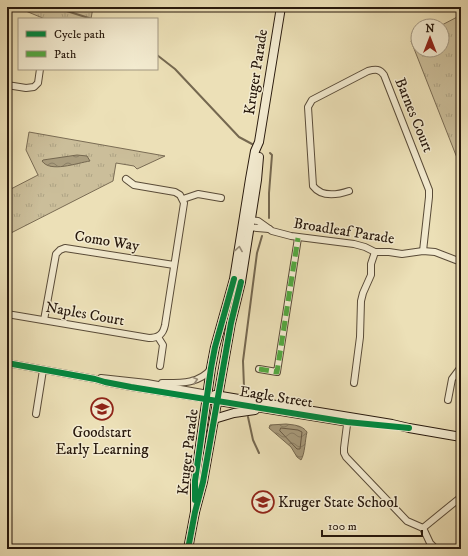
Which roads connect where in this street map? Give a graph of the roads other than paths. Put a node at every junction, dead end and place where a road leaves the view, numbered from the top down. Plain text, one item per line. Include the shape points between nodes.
1 (281, 7) edge
2 (40, 70) edge
3 (7, 85) edge
4 (126, 179) dead end
5 (349, 191) dead end
6 (221, 198) dead end
7 (183, 199) junction
8 (246, 223) junction
9 (298, 238) junction
10 (423, 251) junction
11 (374, 252) junction
12 (461, 262) edge
13 (174, 265) junction
14 (7, 314) edge
15 (44, 320) junction
16 (158, 337) junction
17 (7, 363) edge
18 (160, 366) dead end
19 (461, 367) edge
20 (211, 368) junction
21 (259, 369) dead end
22 (44, 370) junction
23 (95, 379) junction
24 (354, 383) dead end
25 (147, 384) junction
26 (208, 397) junction
27 (218, 398) junction
28 (448, 400) dead end
29 (262, 408) junction
30 (36, 414) dead end
31 (214, 419) junction
32 (348, 419) junction
33 (461, 437) edge
34 (461, 497) edge
35 (195, 512) junction
36 (423, 528) junction
37 (188, 549) edge
38 (436, 549) edge

1 - 8 street, Kruger Parade via 259,142 255,151
2 - 3 street via 38,82 34,87
4 - 7 street via 134,185 175,192
5 - 10 street, Barnes Court via 326,194 313,186 308,107 312,100 368,71 377,70 384,76 429,190
6 - 7 street via 198,194
7 - 13 street via 184,209
8 - 9 street, Broadleaf Parade via 258,221 269,229
20 -> 8 street, Kruger Parade
8 - 27 street, Kruger Parade via 240,282
9 - 11 street, Broadleaf Parade via 354,244
9 - 21 street via 277,372
10 - 11 street, Broadleaf Parade via 402,254
10 - 12 street, Broadleaf Parade via 435,252
11 - 24 street via 371,275 361,301
13 - 15 street, Como Way via 65,248 60,250 54,261
13 - 16 street via 164,330
14 - 15 street, Naples Court
15 - 16 street, Naples Court via 149,338
16 - 18 street via 163,345
17 - 22 street, Eagle Street
19 - 28 street via 452,380
25 -> 20 street via 198,380
20 - 26 street, Kruger Parade
22 - 23 street, Eagle Street
22 - 30 street
23 - 25 street, Eagle Street via 106,378
23 - 26 street, Eagle Street via 131,387
25 - 26 street, Eagle Street
26 - 27 street, Eagle Street
26 - 35 street, Kruger Parade via 195,481
27 - 29 street, Eagle Street
27 - 31 street, Kruger Parade
27 - 32 street, Eagle Street
29 - 31 street
29 - 32 street, Eagle Street
31 - 35 street, Kruger Parade
32 - 33 street, Eagle Street
32 - 36 street via 344,448 346,457 407,521
34 - 36 street
35 - 37 street, Kruger Parade
36 - 38 street

